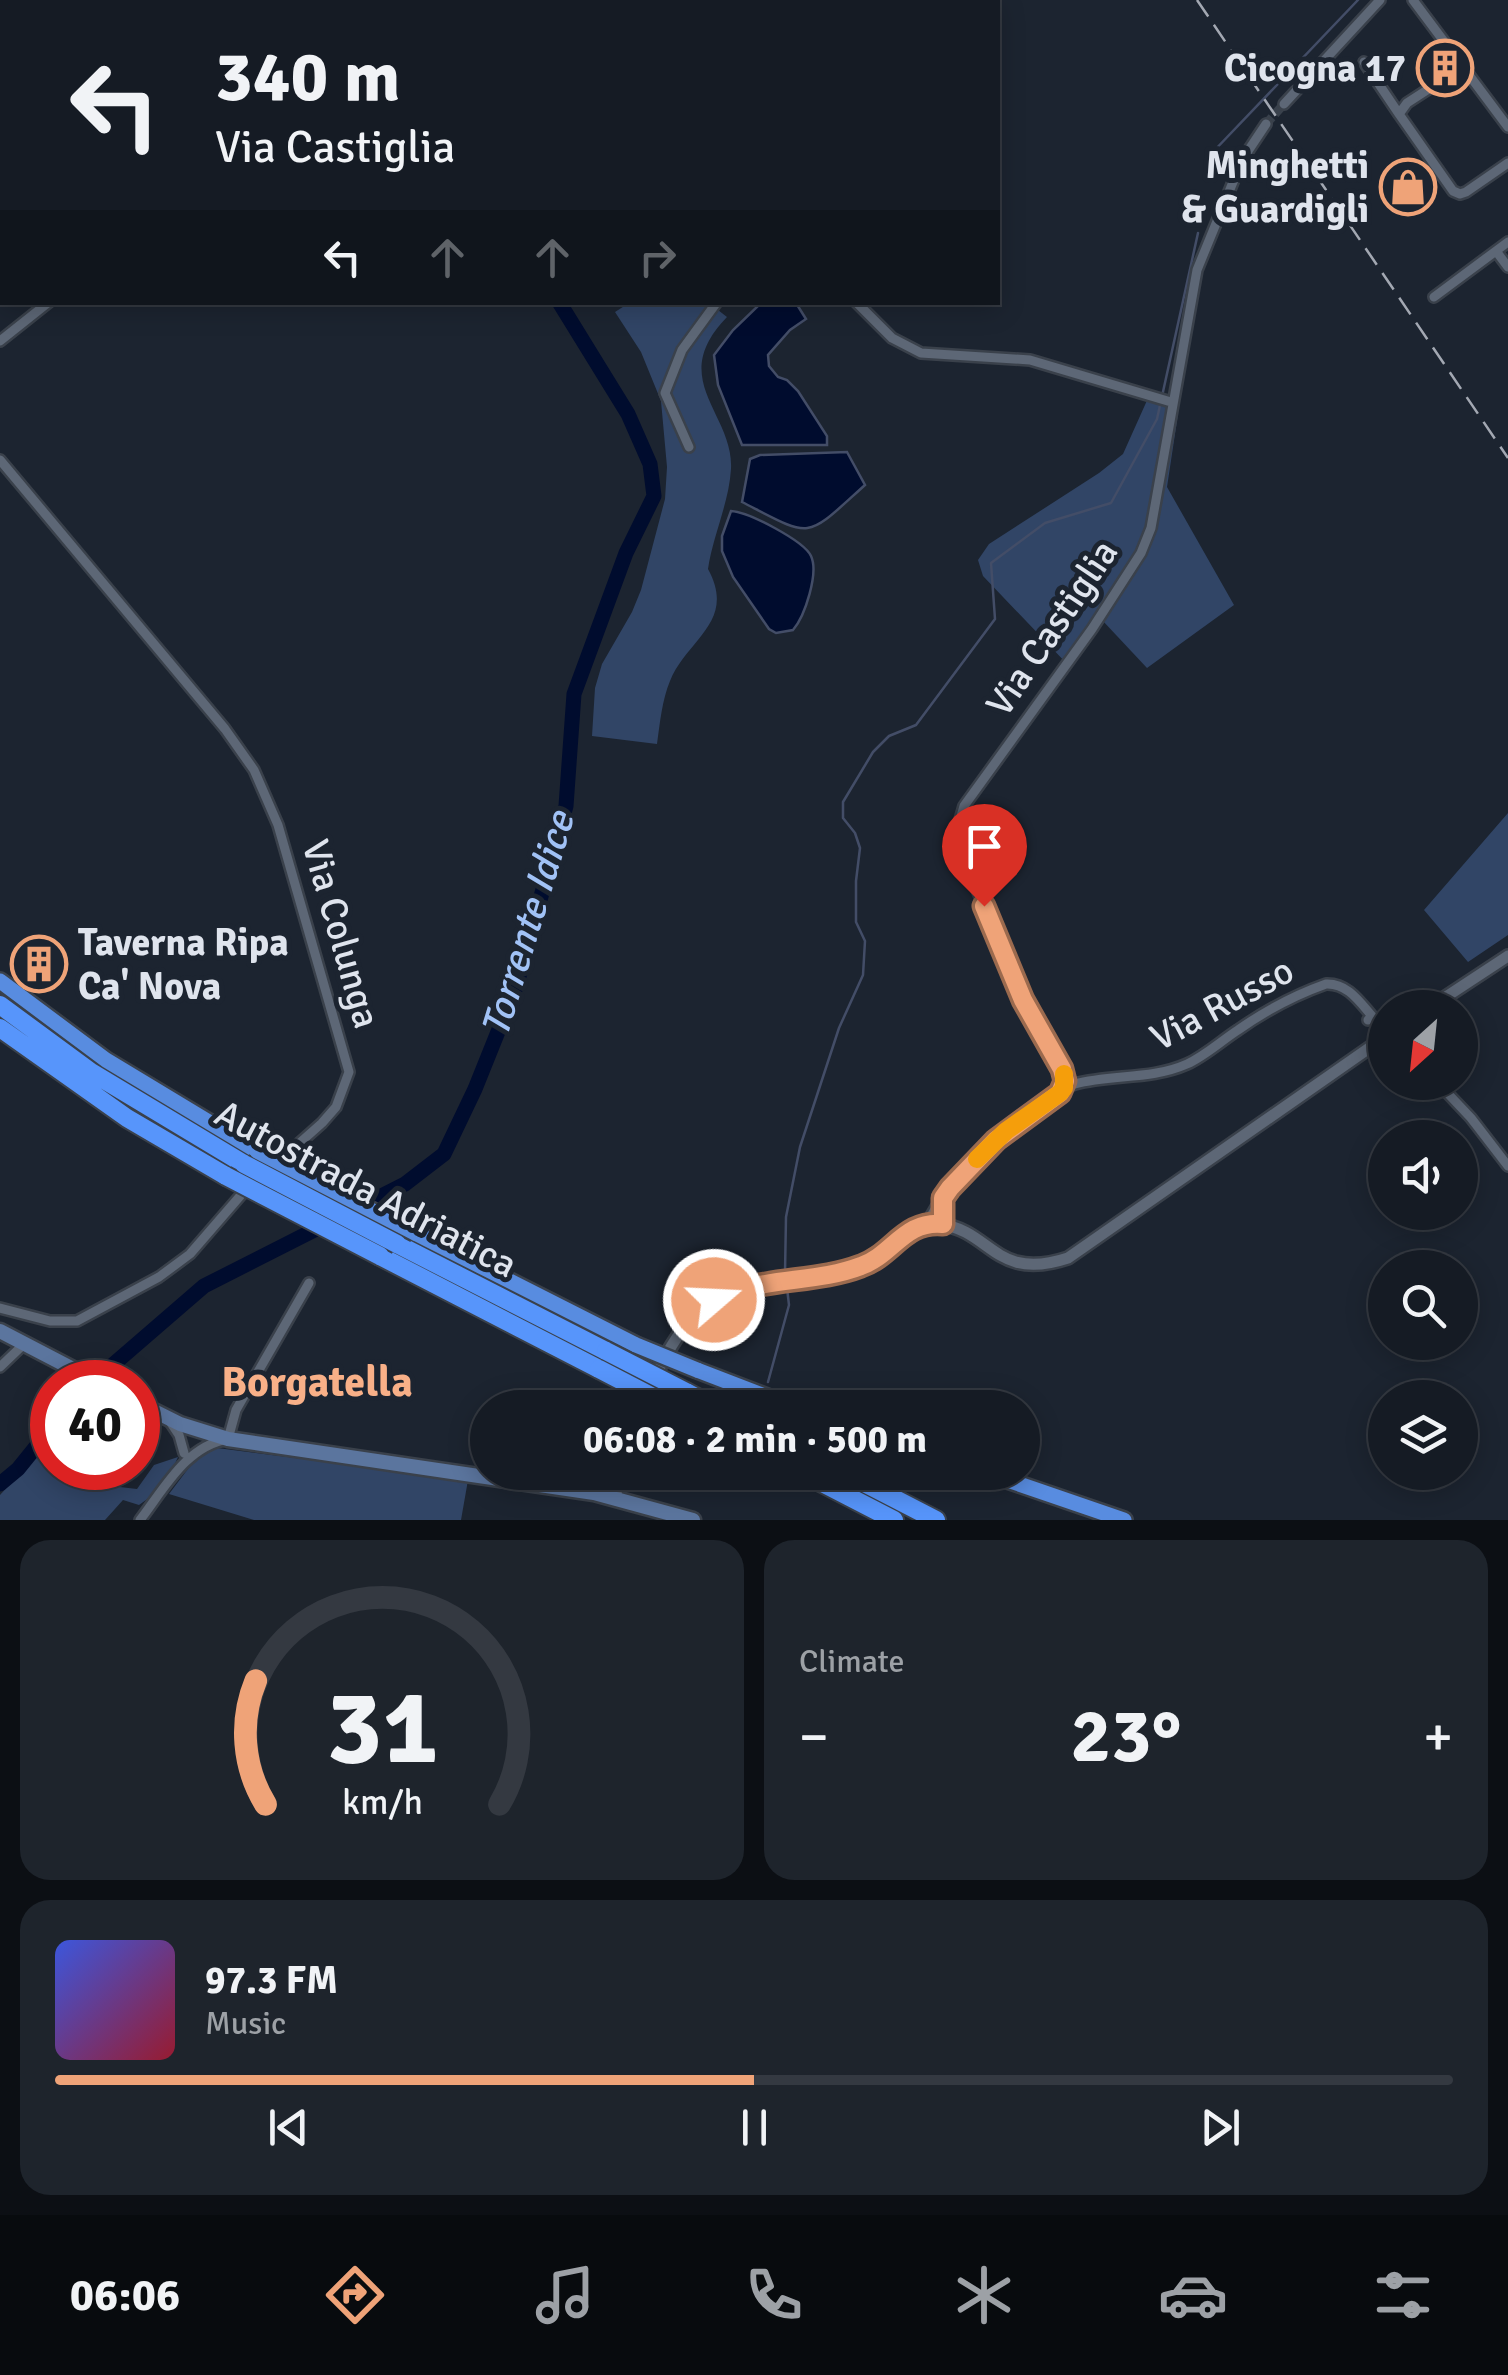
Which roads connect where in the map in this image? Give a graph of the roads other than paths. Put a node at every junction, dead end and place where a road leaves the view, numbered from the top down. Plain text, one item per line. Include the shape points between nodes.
1 (1380, 0) edge
2 (1413, 0) edge
3 (1364, 62) dead end
4 (1464, 66) junction
5 (1284, 104) tunnel mouth
6 (1399, 114) junction
7 (1266, 124) tunnel mouth
8 (1508, 127) edge
9 (1508, 162) edge
10 (1508, 242) edge
11 (1496, 251) junction
12 (1508, 266) edge
13 (1434, 298) dead end
14 (45, 305) edge
15 (715, 305) edge
16 (859, 305) edge
17 (0, 341) edge
18 (1164, 400) junction
19 (689, 448) dead end
20 (0, 460) edge
21 (1508, 956) edge
22 (0, 981) edge
23 (1455, 990) edge
24 (0, 1005) edge
25 (1368, 1012) edge
26 (0, 1028) edge
27 (1368, 1046) edge
28 (1064, 1088) junction
29 (1455, 1100) edge
30 (250, 1157) junction
31 (1508, 1166) edge
32 (944, 1195) junction
33 (927, 1224) junction
34 (943, 1224) junction
35 (309, 1283) dead end
36 (3, 1310) edge
37 (0, 1331) edge
38 (31, 1348) junction
39 (54, 1360) edge
40 (602, 1360) junction
41 (0, 1367) edge
42 (649, 1390) edge
43 (660, 1390) edge
44 (749, 1390) edge
45 (160, 1414) edge
46 (160, 1415) edge
47 (196, 1430) junction
48 (228, 1439) junction
49 (185, 1459) junction
50 (596, 1490) edge
51 (616, 1490) edge
52 (836, 1490) edge
53 (878, 1490) edge
54 (1036, 1490) edge
55 (594, 1494) junction
56 (617, 1498) junction
57 (930, 1517) edge
58 (140, 1520) edge
59 (693, 1520) edge
60 (894, 1520) edge
61 (951, 1520) edge
62 (1124, 1520) edge

1 - 5 street
2 - 4 street
3 - 6 street
4 - 6 street
4 - 8 street
6 - 9 street via 1453,191 1466,192
7 - 18 street, Via Castiglia via 1242,160 1197,270
10 - 11 street
11 - 12 street
11 - 13 street
14 - 17 street
15 - 19 street via 682,350 666,393
16 - 18 street via 892,338 921,353 1030,360
18 - 28 street, Via Castiglia via 1151,528 1141,553 964,806 956,830 1023,1000 1062,1069
20 - 36 street, Via Colunga via 254,770 278,825 349,1072 322,1123 160,1276 77,1321
21 - 23 street
22 - 30 highway
24 - 30 highway, Autostrada Adriatica via 90,1072
25 - 28 street, Via Russo via 1345,988 1326,984 1257,1017 1175,1070
26 - 40 highway, Autostrada Adriatica, bridge via 127,1118 226,1176
27 - 34 street via 1068,1258 1010,1261
28 - 32 street, Via Russo via 996,1140
29 - 31 street
30 - 40 highway, Autostrada Adriatica, bridge
30 - 44 highway, bridge via 636,1344
32 - 33 street, Via Russo
32 - 34 street
33 - 34 street
33 - 42 street, Via Russo via 857,1268 749,1286 714,1300 682,1328
35 - 48 street via 236,1410
37 - 38 main road
38 - 39 main road
38 - 41 street
40 - 43 highway, Autostrada Adriatica, bridge
45 - 47 main road
46 - 49 street via 179,1435
47 - 48 main road
47 - 49 street via 197,1442
48 - 49 street
48 - 55 main road
49 - 58 street
50 - 55 street
51 - 56 street
52 - 60 highway
53 - 57 highway
54 - 62 highway
55 - 56 main road
56 - 59 main road
57 - 61 highway

